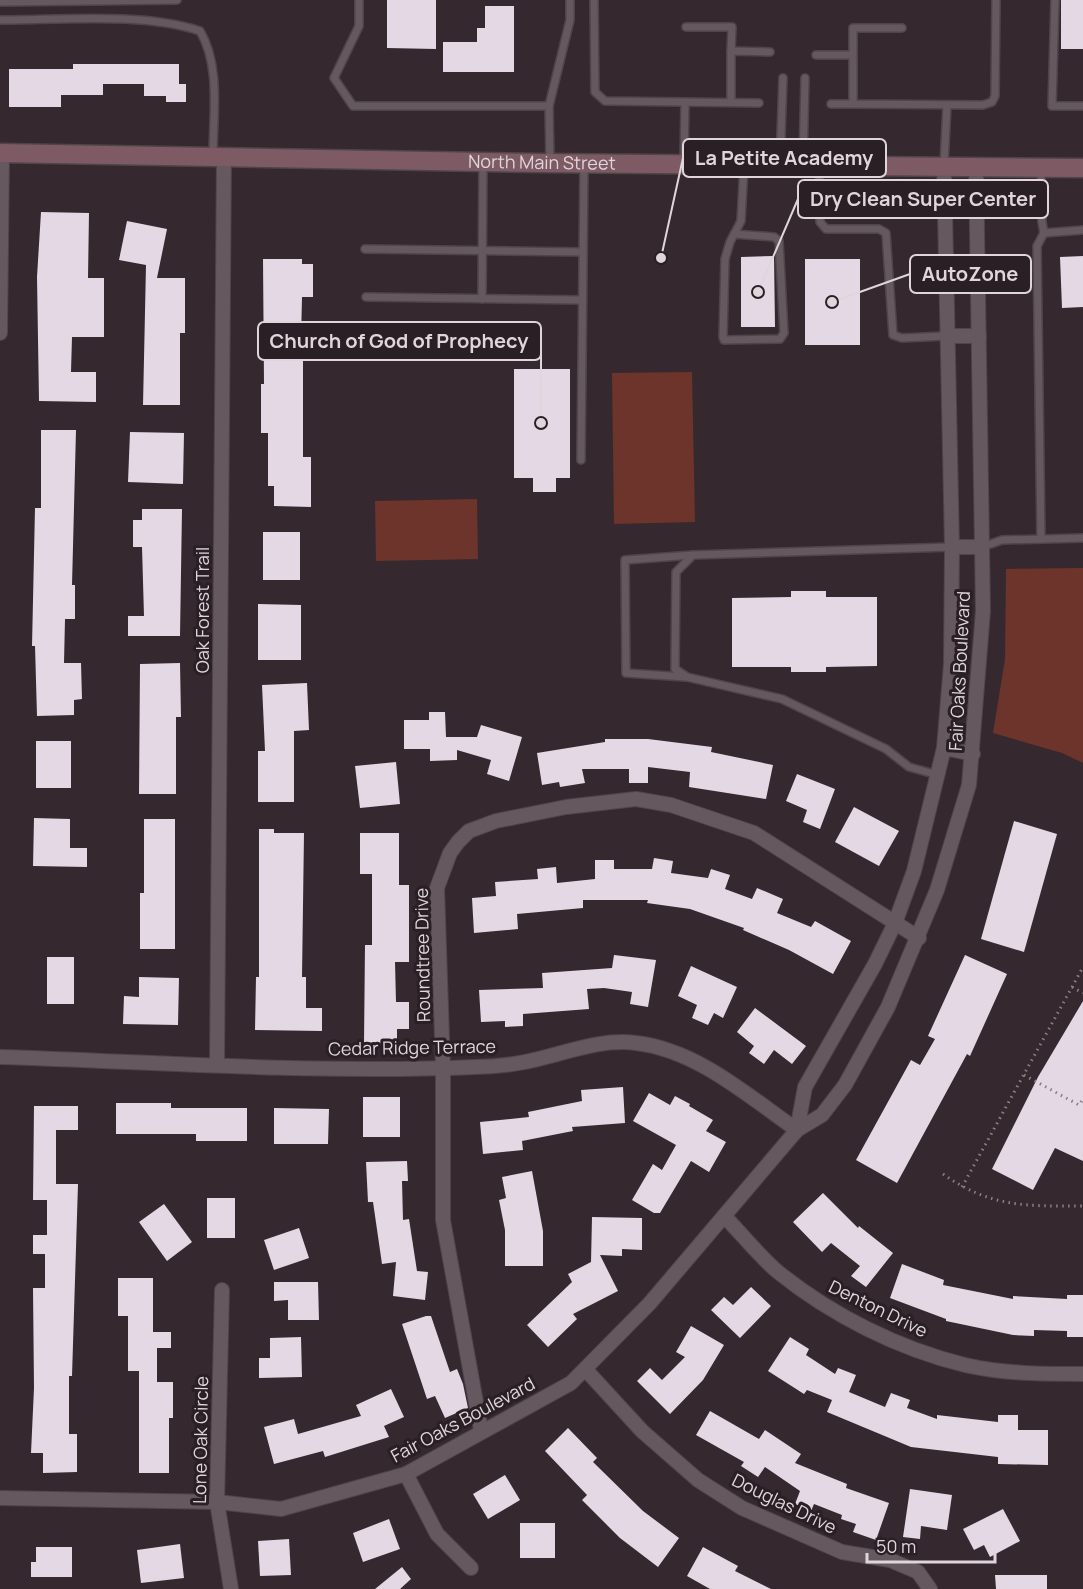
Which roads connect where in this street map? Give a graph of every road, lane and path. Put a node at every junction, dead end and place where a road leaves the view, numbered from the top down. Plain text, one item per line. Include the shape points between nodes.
1 (135, 0) edge
2 (177, 0) edge
3 (359, 0) edge
4 (570, 0) edge
5 (594, 0) edge
6 (996, 0) edge
7 (1055, 0) edge
8 (95, 1) edge
9 (0, 2) edge
10 (0, 20) edge
11 (686, 27) dead end
12 (902, 28) dead end
13 (731, 51) junction
14 (770, 52) dead end
15 (816, 55) dead end
16 (853, 55) junction
17 (783, 78) dead end
18 (805, 78) dead end
19 (685, 102) junction
20 (731, 102) junction
21 (759, 103) dead end
22 (831, 104) dead end
23 (853, 104) junction
24 (947, 105) junction
25 (549, 106) junction
26 (1083, 106) edge
27 (1, 153) edge
28 (219, 156) junction
29 (483, 161) junction
30 (550, 162) junction
31 (584, 163) junction
32 (684, 163) junction
33 (744, 164) junction
34 (780, 164) junction
35 (811, 164) junction
36 (944, 165) junction
37 (976, 166) junction
38 (1041, 167) junction
39 (1083, 168) edge
40 (1083, 230) edge
41 (1044, 233) junction
42 (734, 234) junction
43 (365, 249) dead end
44 (483, 250) junction
45 (583, 252) junction
46 (366, 297) dead end
47 (482, 298) junction
48 (582, 300) junction
49 (0, 333) edge
50 (946, 336) junction
51 (979, 336) junction
52 (581, 460) dead end
53 (1083, 538) edge
54 (1041, 539) junction
55 (951, 547) junction
56 (982, 547) junction
57 (693, 555) junction
58 (687, 677) junction
59 (944, 748) junction
60 (974, 754) junction
61 (938, 775) junction
62 (895, 922) junction
63 (920, 938) junction
64 (1083, 967) edge
65 (1072, 987) junction
66 (1083, 993) edge
67 (0, 1057) edge
68 (217, 1065) junction
69 (443, 1068) junction
70 (1023, 1075) junction
71 (1083, 1098) edge
72 (797, 1130) junction
73 (943, 1174) dead end
74 (962, 1187) junction
75 (1083, 1206) edge
76 (724, 1216) junction
77 (222, 1290) dead end
78 (586, 1370) junction
79 (1083, 1374) edge
80 (481, 1430) junction
81 (406, 1474) junction
82 (0, 1498) edge
83 (217, 1502) junction
84 (471, 1568) dead end
85 (231, 1589) edge
86 (930, 1589) edge

1 - 2 lane
1 - 8 lane
3 - 25 lane via 359,26 334,78 353,106
4 - 25 lane via 570,20
5 - 19 lane via 594,92 599,98
6 - 24 lane via 992,102
7 - 26 lane via 1052,106
8 - 9 lane
10 - 28 lane via 140,21 200,31 213,61
11 - 13 lane via 732,27
12 - 16 lane via 853,28
13 - 14 lane
13 - 20 lane
15 - 16 lane
16 - 23 lane
17 - 34 lane
18 - 35 lane
19 - 20 lane
19 - 32 lane
20 - 21 lane
22 - 23 lane
23 - 24 lane
24 - 36 lane
25 - 30 lane
27 - 28 main road, North Main Street
27 - 49 street
28 - 29 main road, North Main Street
28 - 68 street, Oak Forest Trail
29 - 30 main road, North Main Street
29 - 44 lane
30 - 31 main road, North Main Street
31 - 32 main road, North Main Street
31 - 45 lane
32 - 33 main road, North Main Street
33 - 34 main road, North Main Street
33 - 42 lane via 741,221
34 - 35 main road, North Main Street
35 - 36 main road, North Main Street
35 - 50 lane via 823,226 879,228 888,237 893,335
36 - 37 main road, North Main Street
36 - 50 street, Fair Oaks Boulevard
37 - 38 main road, North Main Street
37 - 51 street, Fair Oaks Boulevard
38 - 39 main road, North Main Street
38 - 41 lane
40 - 41 lane
41 - 54 lane via 1037,246
42 - 42 lane via 725,259 724,340 780,339 784,333 779,241 774,237
43 - 44 lane
44 - 45 lane
44 - 47 lane
45 - 48 lane
46 - 47 lane
47 - 48 lane
48 - 52 lane
50 - 51 street
50 - 55 street, Fair Oaks Boulevard
51 - 56 street, Fair Oaks Boulevard
53 - 54 lane
54 - 56 lane via 1002,540
55 - 56 street
55 - 57 lane
55 - 59 street, Fair Oaks Boulevard via 951,664
56 - 60 street, Fair Oaks Boulevard via 983,610
57 - 58 lane via 676,572 675,669
57 - 58 lane via 625,560 626,674
58 - 61 lane via 782,699 886,749 909,767
59 - 60 street
59 - 61 street, Fair Oaks Boulevard
60 - 63 street, Fair Oaks Boulevard via 958,827
61 - 62 street, Fair Oaks Boulevard via 914,871
62 - 63 street, Roundtree Drive
62 - 69 street, Roundtree Drive via 754,833 671,806 636,799 496,821 469,831 458,842 437,888
62 - 72 street, Fair Oaks Boulevard via 805,1087
63 - 72 street, Fair Oaks Boulevard via 872,1039 845,1085 822,1115
64 - 65 path
65 - 66 path
65 - 70 path
67 - 68 street, Cedar Ridge Terrace
68 - 69 street, Cedar Ridge Terrace
69 - 72 street, Cedar Ridge Terrace via 523,1063 614,1041 637,1043 706,1066
69 - 80 street, Roundtree Drive via 443,1220
70 - 71 path via 1079,1105
70 - 74 path
72 - 76 street, Fair Oaks Boulevard
73 - 74 path
74 - 75 path via 1009,1205
76 - 78 street, Fair Oaks Boulevard
76 - 79 street, Denton Drive via 777,1271 817,1300 899,1343 965,1365 1032,1374
77 - 83 street, Lone Oak Circle
78 - 80 street, Fair Oaks Boulevard via 571,1383
78 - 86 street, Douglas Drive via 642,1431 698,1480 742,1508 842,1552 890,1560 918,1572
80 - 81 street, Fair Oaks Boulevard
81 - 83 street, Fair Oaks Boulevard via 281,1509
81 - 84 street via 437,1534
82 - 83 street, Fair Oaks Boulevard
83 - 85 street, Lone Oak Circle

